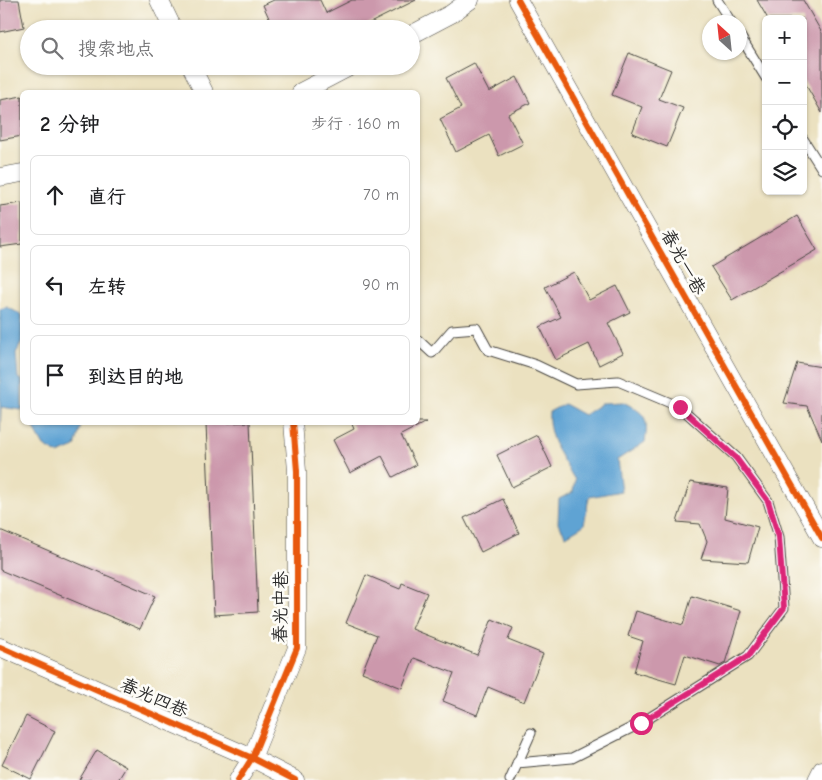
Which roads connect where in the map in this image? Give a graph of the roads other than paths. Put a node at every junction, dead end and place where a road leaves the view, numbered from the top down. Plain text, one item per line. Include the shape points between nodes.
1 (159, 0) edge
2 (470, 0) edge
3 (518, 0) edge
4 (717, 0) edge
5 (727, 15) edge
6 (169, 20) edge
7 (420, 30) edge
8 (747, 47) edge
9 (762, 72) edge
10 (196, 75) edge
11 (334, 75) edge
12 (203, 90) edge
13 (305, 90) edge
14 (807, 145) edge
15 (822, 169) edge
16 (20, 173) edge
17 (0, 177) edge
18 (420, 342) edge
19 (293, 425) edge
20 (822, 538) edge
21 (0, 647) edge
22 (532, 733) dead end
23 (252, 758) junction
24 (517, 763) junction
25 (822, 770) edge
26 (238, 780) edge
27 (295, 780) edge
28 (510, 780) edge
29 (817, 780) edge

1 - 6 street
2 - 7 street
3 - 20 street, 春光一巷
4 - 5 lane
8 - 9 lane
10 - 12 street
11 - 13 street
14 - 15 lane
16 - 17 street
18 - 24 lane via 432,353 452,330 476,328 488,350 536,365 576,384 618,381 680,407 736,458 768,501 779,537 784,608 748,656 641,723 572,758
19 - 23 street, 春光中巷 via 297,471 297,648
21 - 23 street, 春光四巷
22 - 24 lane
23 - 26 street, 春光中巷
23 - 27 street, 春光四巷
24 - 28 lane
25 - 29 street

